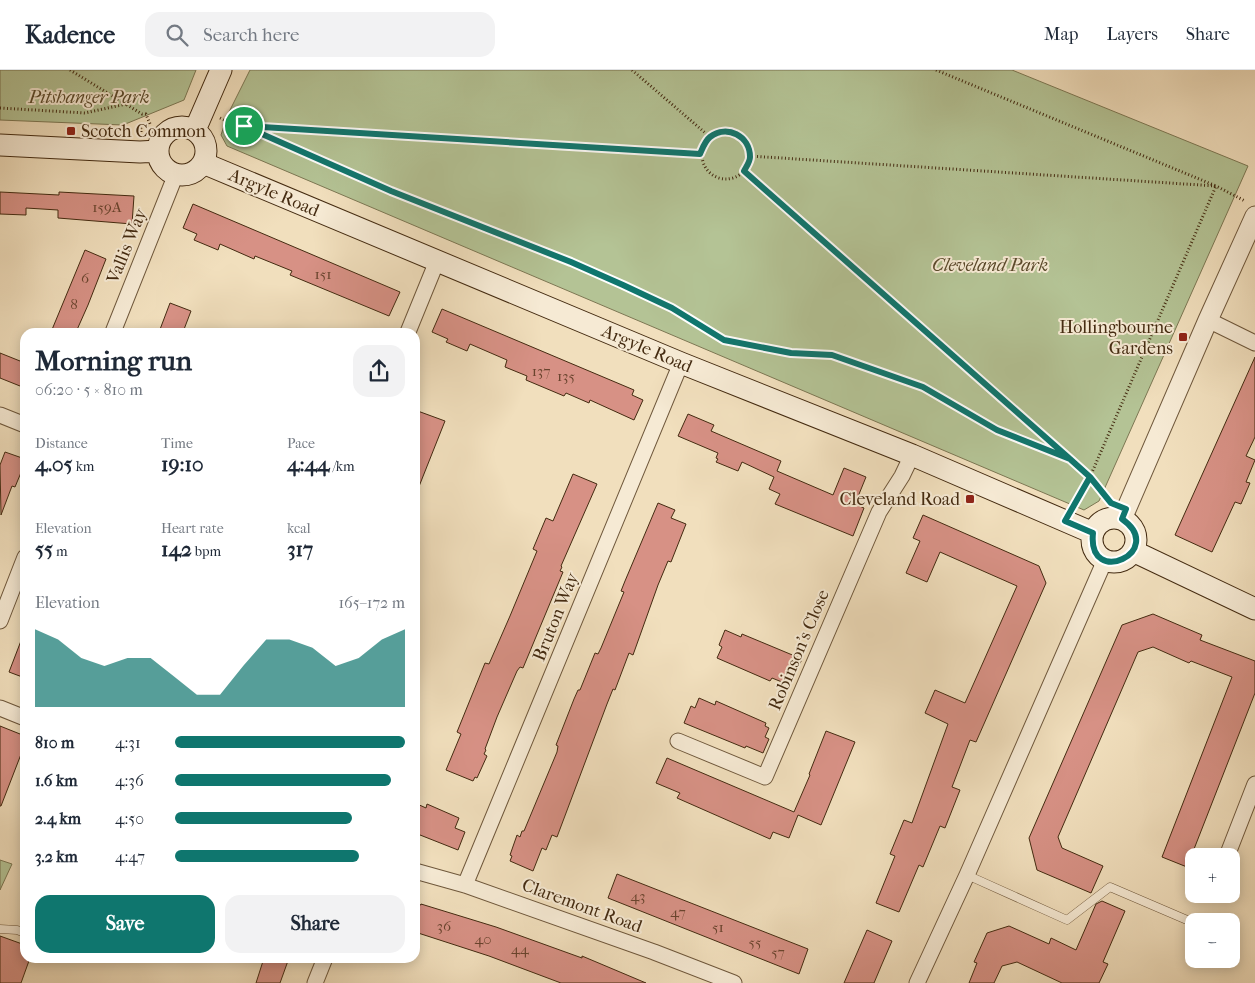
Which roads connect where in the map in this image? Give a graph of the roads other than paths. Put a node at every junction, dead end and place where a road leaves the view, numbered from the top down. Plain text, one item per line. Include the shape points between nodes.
1 (222, 70) edge
2 (195, 130) junction
3 (0, 145) edge
4 (158, 151) junction
5 (203, 163) junction
6 (176, 174) junction
7 (1251, 209) edge
8 (437, 261) junction
9 (1208, 320) junction
10 (115, 328) edge
11 (410, 328) edge
12 (1255, 343) edge
13 (681, 363) junction
14 (0, 415) edge
15 (20, 423) edge
16 (912, 455) junction
17 (1124, 514) junction
18 (1093, 533) junction
19 (1133, 550) junction
20 (1105, 560) junction
21 (20, 570) edge
22 (1255, 609) edge
23 (0, 620) edge
24 (0, 708) edge
25 (20, 716) edge
26 (678, 741) dead end
27 (1255, 784) edge
28 (1249, 815) edge
29 (1231, 848) edge
30 (420, 872) edge
31 (966, 876) junction
32 (465, 885) junction
33 (1185, 919) edge
34 (0, 929) edge
35 (20, 931) edge
36 (323, 963) edge
37 (315, 983) edge
38 (734, 983) edge
39 (917, 983) edge

1 - 2 main road
2 - 4 main road via 172,128 161,138
2 - 5 main road via 206,146
3 - 4 main road
4 - 6 main road via 163,166
5 - 6 main road via 190,174
5 - 8 main road, Argyle Road
6 - 10 street, Vallis Way
7 - 9 street
8 - 11 street
8 - 13 main road, Argyle Road
9 - 12 street
9 - 17 street
13 - 16 main road, Argyle Road
13 - 32 street, Bruton Way
14 - 15 street
16 - 18 main road, Argyle Road
16 - 26 street, Robinson's Close via 879,512 765,777
17 - 18 main road via 1098,524
17 - 19 main road via 1134,532 1136,542
18 - 20 main road via 1095,553
19 - 20 main road via 1124,560
19 - 22 main road
20 - 31 street
21 - 23 street
24 - 25 street
27 - 28 street
28 - 29 street
30 - 32 street, Claremont Road
31 - 33 lane via 1067,920 1110,887
31 - 39 street
32 - 38 street, Claremont Road
34 - 35 lane
36 - 37 street

